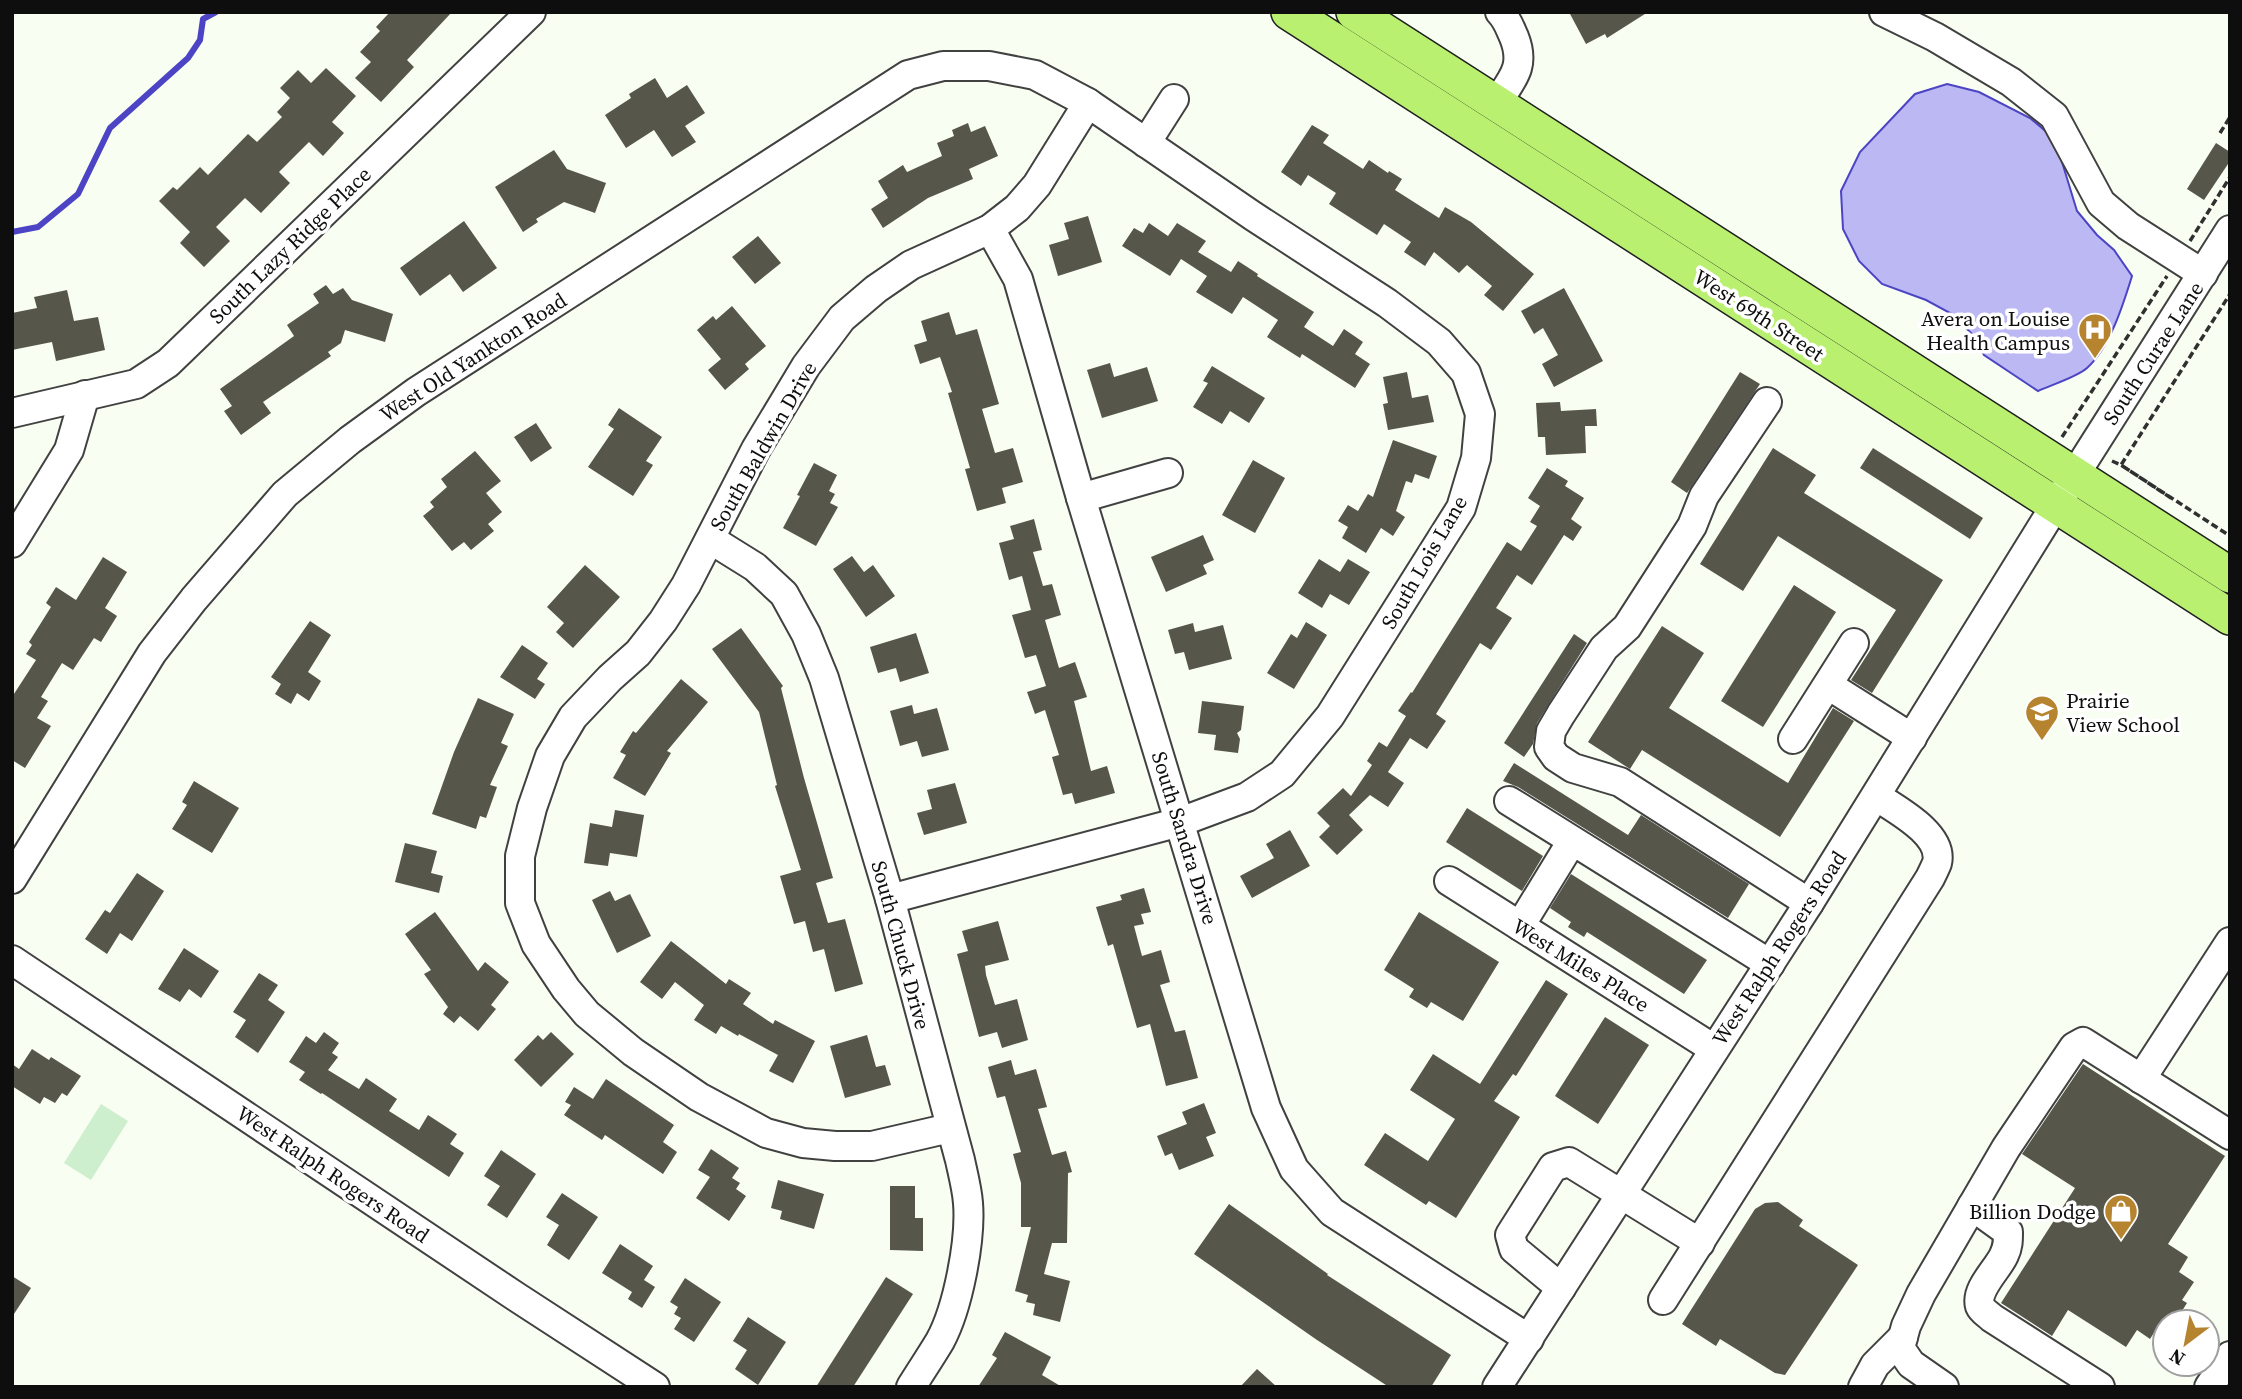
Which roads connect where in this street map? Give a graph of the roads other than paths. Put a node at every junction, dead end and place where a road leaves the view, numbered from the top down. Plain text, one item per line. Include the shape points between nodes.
1 (531, 12) edge
2 (1289, 12) edge
3 (1354, 12) edge
4 (1500, 12) edge
5 (1884, 12) edge
6 (1174, 99) dead end
7 (1088, 103) junction
8 (1496, 104) junction
9 (1146, 143) junction
10 (990, 229) junction
11 (2230, 230) edge
12 (2203, 274) junction
13 (85, 396) junction
14 (1767, 402) dead end
15 (12, 413) edge
16 (2082, 464) junction
17 (1168, 472) dead end
18 (1081, 498) junction
19 (2055, 506) junction
20 (710, 539) junction
21 (12, 542) edge
22 (2230, 575) edge
23 (2230, 617) edge
24 (1854, 643) dead end
25 (1828, 685) junction
26 (1912, 738) junction
27 (1793, 739) dead end
28 (1876, 796) junction
29 (1509, 801) dead end
30 (1180, 822) junction
31 (1572, 841) junction
32 (12, 879) edge
33 (1449, 881) dead end
34 (890, 899) junction
35 (1810, 903) junction
36 (1520, 926) junction
37 (2230, 942) edge
38 (12, 960) edge
39 (1770, 964) junction
40 (1714, 1049) junction
41 (2141, 1079) junction
42 (950, 1128) junction
43 (2230, 1135) edge
44 (1622, 1193) junction
45 (1972, 1206) junction
46 (1700, 1242) junction
47 (1561, 1288) junction
48 (1663, 1300) dead end
49 (1903, 1337) junction
50 (1529, 1339) junction
51 (2230, 1356) edge
52 (655, 1387) edge
53 (911, 1387) edge
54 (1497, 1387) edge
55 (1863, 1387) edge
56 (1944, 1387) edge
57 (2099, 1387) edge
58 (2209, 1387) edge

1 - 13 street, South Lazy Ridge Place via 167,363 136,384
2 - 19 main road, West 69th Street
3 - 8 main road, West 69th Street
4 - 8 street via 1518,49 1520,68
5 - 12 street via 2011,82 2054,116 2101,203
6 - 9 street
7 - 9 street, South Lois Lane
7 - 10 street, South Baldwin Drive via 1037,186
7 - 32 street, West Old Yankton Road via 1035,75 989,66 943,66 908,75 349,440 285,495 152,653
8 - 16 main road, West 69th Street
9 - 30 street, South Lois Lane via 1439,342 1466,373 1480,414 1476,458 1461,508 1330,716 1282,774 1247,797
10 - 18 street, South Sandra Drive via 1018,279
10 - 20 street, South Baldwin Drive via 911,265 842,318 806,366 756,449
11 - 12 street, South Curae Lane
12 - 16 street, South Curae Lane
13 - 15 street, South Lazy Ridge Place
13 - 21 street via 69,450
14 - 35 street via 1627,627 1604,648 1561,714 1551,731 1549,747 1573,768 1620,782
16 - 19 street, South Curae Lane
16 - 22 main road, West 69th Street
17 - 18 street
18 - 30 street, South Sandra Drive
19 - 23 main road, West 69th Street
19 - 26 street, West Ralph Rogers Road
20 - 34 street, South Chuck Drive via 755,567 784,594 806,634 824,678
20 - 42 street, South Baldwin Drive via 663,621 638,653 573,717 550,756 520,856 520,903 536,944 587,1014 633,1052 699,1097 766,1133 803,1143 872,1146
24 - 25 street
25 - 26 street
25 - 27 street
26 - 28 street, West Ralph Rogers Road
28 - 35 street, West Ralph Rogers Road
28 - 46 street via 1923,829 1934,842 1938,861
29 - 31 street
30 - 34 street, South Lois Lane
30 - 50 street, South Sandra Drive via 1266,1108 1294,1169 1332,1212
31 - 36 street
31 - 39 street
33 - 36 street, West Miles Place
34 - 42 street, South Chuck Drive
35 - 39 street, West Ralph Rogers Road
36 - 40 street, West Miles Place
37 - 41 street
38 - 52 street, West Ralph Rogers Road
39 - 40 street, West Ralph Rogers Road
40 - 44 street, West Ralph Rogers Road
41 - 43 street
41 - 45 street via 2083,1042 2074,1046
42 - 53 street, South Chuck Drive via 968,1203 966,1244 951,1316
44 - 46 street
44 - 47 street, West Ralph Rogers Road
44 - 47 street via 1569,1162 1553,1167 1510,1235 1514,1249
45 - 49 street via 1921,1294
45 - 57 street via 2008,1232 2004,1256 1982,1292 1981,1309
46 - 48 street
47 - 50 street, West Ralph Rogers Road
49 - 55 street via 1875,1364
49 - 56 street via 1900,1348 1911,1364
50 - 54 street, West Ralph Rogers Road
51 - 58 street

